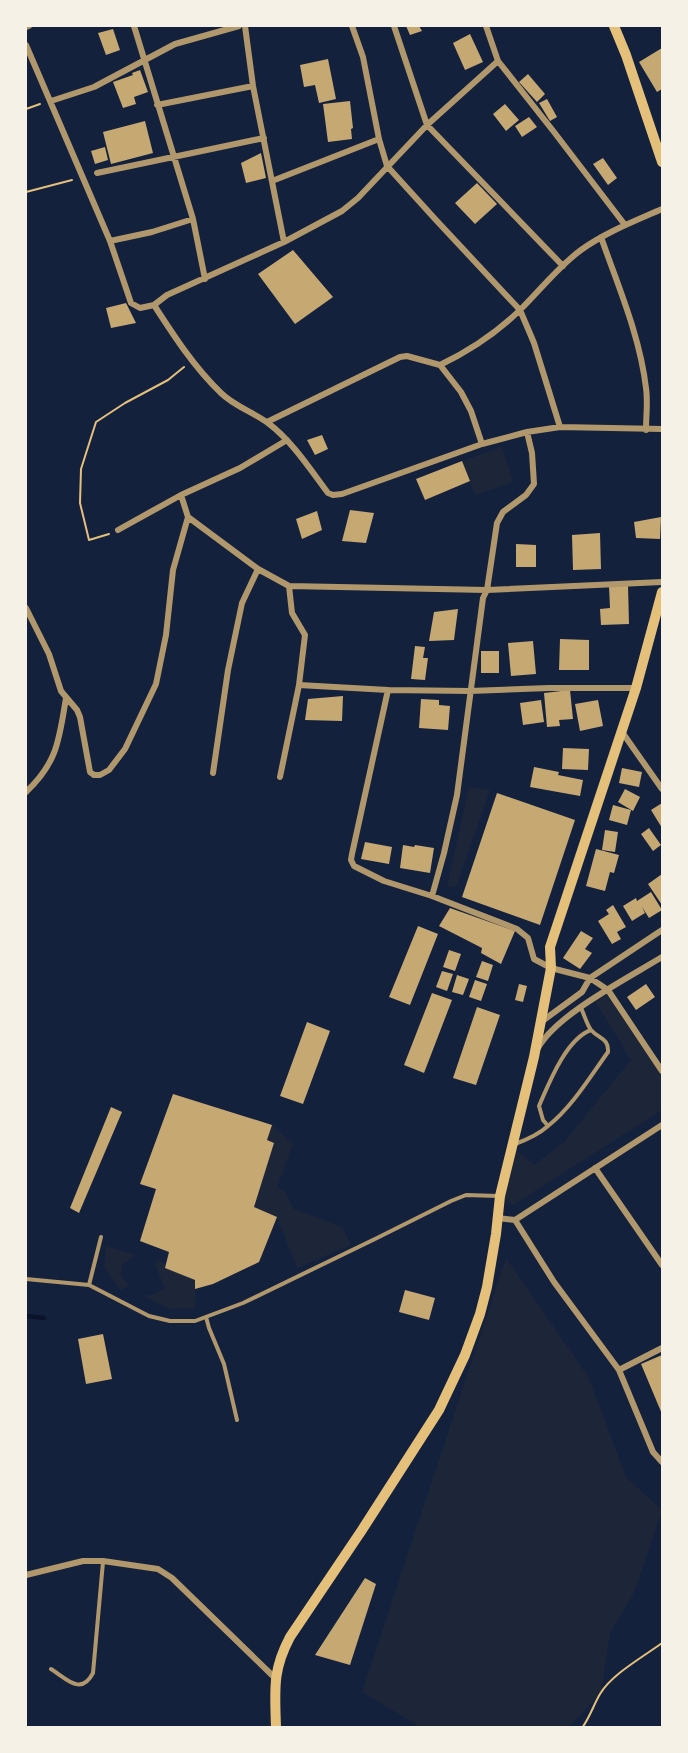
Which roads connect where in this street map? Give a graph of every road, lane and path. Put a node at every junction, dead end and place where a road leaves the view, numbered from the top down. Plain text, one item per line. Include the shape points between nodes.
1 (134, 26) edge
2 (239, 26) edge
3 (245, 26) edge
4 (352, 26) edge
5 (394, 26) edge
6 (486, 26) edge
7 (614, 26) edge
8 (26, 45) edge
9 (144, 60) junction
10 (498, 61) junction
11 (252, 86) junction
12 (51, 101) junction
13 (157, 105) junction
14 (26, 109) edge
15 (427, 125) junction
16 (264, 138) junction
17 (379, 139) junction
18 (173, 157) junction
19 (663, 162) edge
20 (387, 165) junction
21 (97, 172) dead end
22 (81, 177) junction
23 (272, 181) junction
24 (26, 192) edge
25 (663, 209) edge
26 (193, 219) junction
27 (625, 225) junction
28 (601, 237) junction
29 (110, 241) junction
30 (284, 242) junction
31 (563, 266) junction
32 (205, 279) junction
33 (154, 305) junction
34 (520, 310) junction
35 (191, 361) junction
36 (440, 365) junction
37 (267, 422) junction
38 (560, 427) junction
39 (646, 429) junction
40 (663, 429) edge
41 (527, 432) junction
42 (287, 440) junction
43 (482, 444) junction
44 (182, 495) junction
45 (188, 517) junction
46 (118, 530) joint
47 (258, 569) junction
48 (663, 582) edge
49 (289, 585) junction
50 (488, 590) junction
51 (663, 592) edge
52 (26, 608) edge
53 (299, 684) junction
54 (636, 688) junction
55 (388, 690) junction
56 (470, 691) junction
57 (66, 698) junction
58 (622, 731) junction
59 (213, 773) dead end
60 (280, 777) dead end
61 (663, 789) edge
62 (26, 792) edge
63 (432, 896) junction
64 (663, 930) edge
65 (663, 957) edge
66 (551, 968) junction
67 (590, 978) junction
68 (608, 990) junction
69 (581, 1008) junction
70 (540, 1022) junction
71 (591, 1030) junction
72 (534, 1057) junction
73 (663, 1071) edge
74 (663, 1125) edge
75 (548, 1126) junction
76 (511, 1146) junction
77 (595, 1168) junction
78 (500, 1196) junction
79 (498, 1218) junction
80 (515, 1220) junction
81 (101, 1237) dead end
82 (663, 1265) edge
83 (26, 1279) edge
84 (89, 1285) junction
85 (206, 1317) junction
86 (663, 1348) edge
87 (619, 1370) junction
88 (237, 1419) dead end
89 (663, 1462) edge
90 (103, 1561) junction
91 (26, 1575) edge
92 (663, 1643) edge
93 (51, 1669) dead end
94 (275, 1678) junction
95 (276, 1728) edge
96 (582, 1728) edge

1 - 9 street
2 - 9 street via 176,44
3 - 11 street
4 - 17 street via 363,57
5 - 15 street
6 - 10 street
7 - 19 main road
8 - 12 street
9 - 12 street via 94,87
9 - 13 street
10 - 15 street
10 - 27 street
11 - 13 street
11 - 16 street
12 - 14 path
12 - 22 street
13 - 18 street
15 - 20 street
15 - 31 street
16 - 18 street
16 - 23 street
17 - 20 street
17 - 23 street
18 - 21 street
18 - 26 street
20 - 30 street via 342,211
20 - 34 street
22 - 24 path
22 - 29 street
23 - 30 street
25 - 27 street
26 - 29 street
26 - 32 street
27 - 28 street
28 - 31 street
28 - 39 street via 642,362 647,390
29 - 33 street via 131,303 140,308
30 - 32 street
31 - 34 street
32 - 33 street
33 - 35 street
34 - 36 street via 469,351
34 - 38 street
35 - 37 street via 224,396
35 - 46 path via 168,380 96,422 81,469 80,503 89,540
36 - 37 street via 407,356 392,359
36 - 43 street via 461,392
37 - 42 street
38 - 39 street
38 - 41 street
39 - 40 street
41 - 43 street
41 - 50 street via 534,484 503,512 497,523
42 - 43 street via 333,495
42 - 44 street
44 - 45 street
44 - 46 street
45 - 47 street
45 - 57 street via 173,570 156,684 125,749 100,776 90,772 80,717
47 - 49 street
47 - 59 street via 242,603
48 - 50 street
49 - 50 street
49 - 53 street via 292,613 305,635
50 - 56 street via 483,598
51 - 54 main road
52 - 57 street
53 - 55 street
53 - 60 street
54 - 56 street
54 - 58 main road
55 - 56 street
55 - 63 street via 351,860 354,866 384,881
56 - 63 street via 458,795
57 - 62 street via 54,756
58 - 61 street
58 - 66 main road via 550,946
63 - 66 street via 523,933 534,958
64 - 67 street
65 - 68 street
66 - 67 street
66 - 70 main road
67 - 68 street
67 - 70 street via 582,992
68 - 69 street
68 - 73 street
69 - 71 lane
69 - 72 street via 550,1033
70 - 72 main road
71 - 75 lane via 566,1052 549,1081 539,1106
71 - 75 lane via 605,1040 608,1052
72 - 76 main road
74 - 77 street
75 - 76 lane
76 - 78 main road
77 - 80 street
77 - 82 street
78 - 79 main road
78 - 85 lane via 466,1195 451,1201 243,1303
79 - 80 street
79 - 94 main road via 480,1314 451,1386 290,1637 280,1655
80 - 87 street via 554,1282
81 - 84 lane
83 - 84 lane
84 - 85 lane via 158,1319 182,1322
85 - 88 lane via 224,1364
86 - 87 street
87 - 89 street via 653,1452
90 - 91 street via 83,1561
90 - 93 lane via 93,1673 88,1681 76,1685
90 - 94 street via 158,1569 172,1578
92 - 96 path via 617,1676 601,1693
94 - 95 main road

